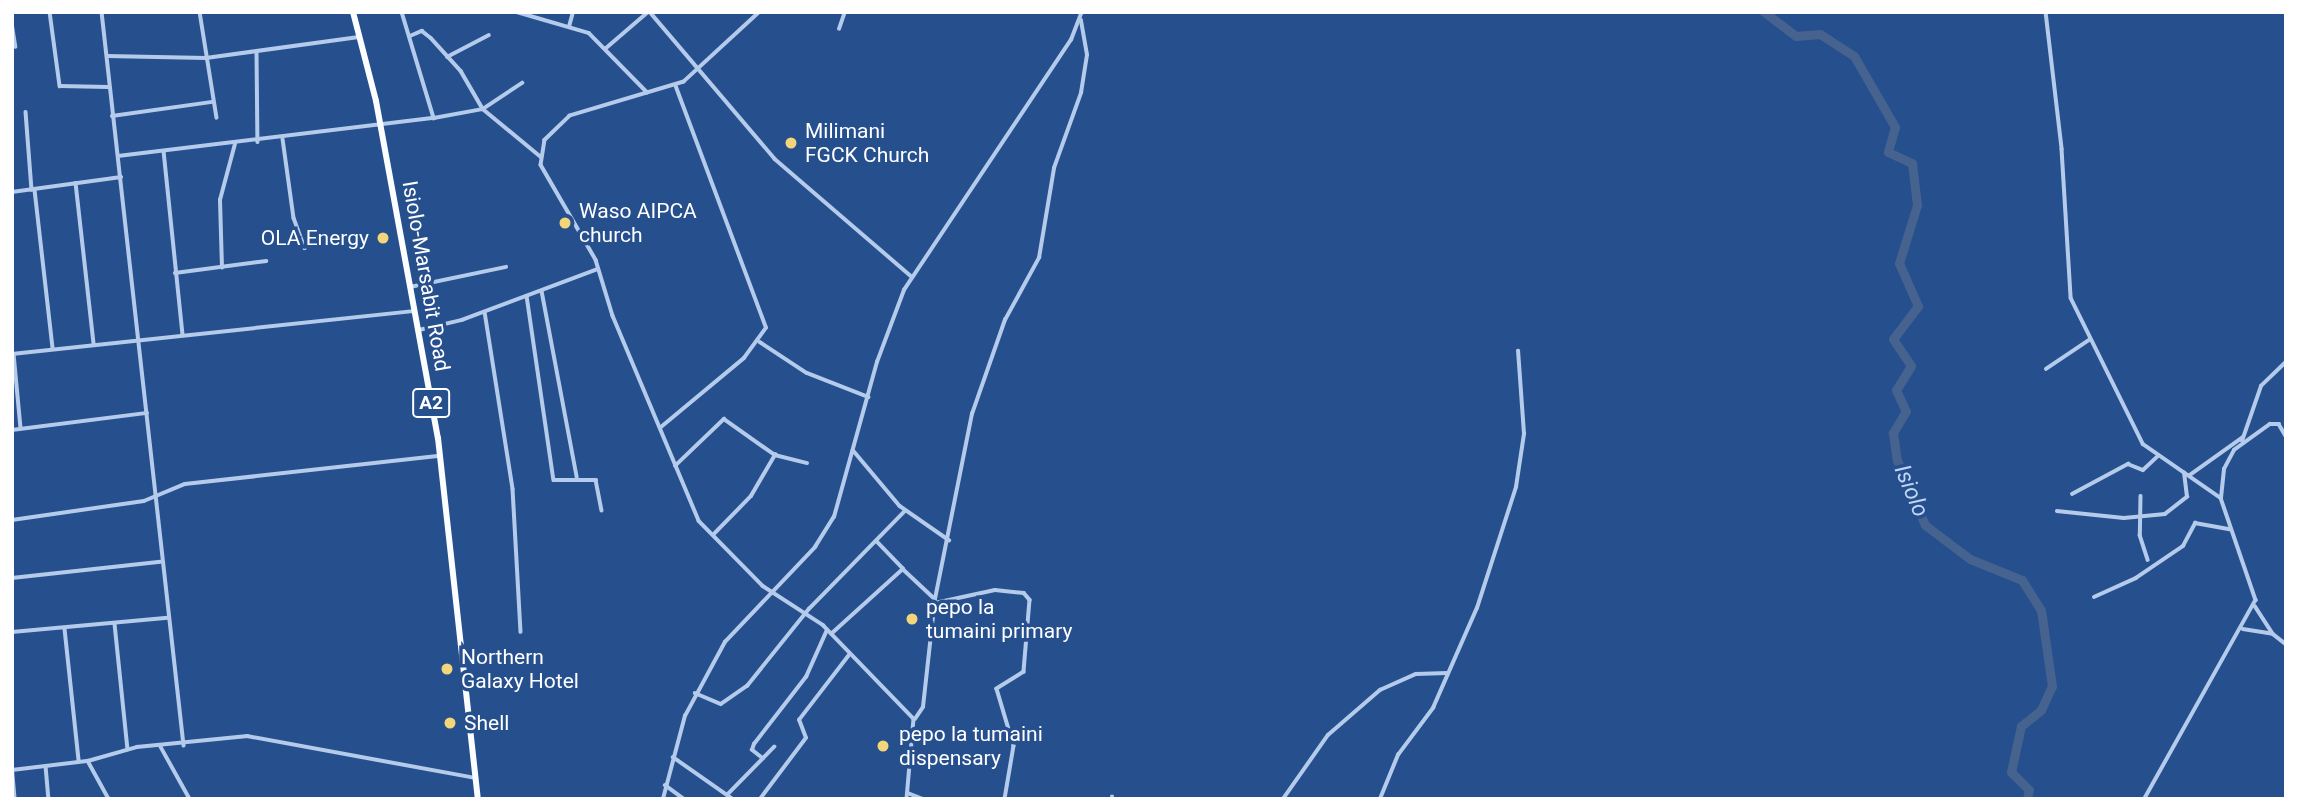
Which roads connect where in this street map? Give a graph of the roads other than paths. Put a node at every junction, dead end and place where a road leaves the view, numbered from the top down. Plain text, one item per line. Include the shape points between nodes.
1 (50, 12) edge
2 (102, 12) edge
3 (200, 12) edge
4 (353, 12) edge
5 (402, 12) edge
6 (517, 12) edge
7 (573, 12) edge
8 (649, 12) edge
9 (760, 12) edge
10 (845, 12) edge
11 (1082, 12) edge
12 (2046, 12) edge
13 (1081, 19) junction
14 (12, 23) edge
15 (569, 27) junction
16 (839, 29) dead end
17 (489, 34) dead end
18 (410, 36) junction
19 (361, 37) junction
20 (16, 47) dead end
21 (605, 49) junction
22 (257, 53) junction
23 (107, 55) junction
24 (447, 57) junction
25 (206, 58) junction
26 (700, 68) junction
27 (522, 82) dead end
28 (108, 87) junction
29 (676, 87) junction
30 (647, 92) junction
31 (212, 102) junction
32 (482, 109) junction
33 (26, 112) dead end
34 (112, 116) junction
35 (216, 118) dead end
36 (434, 118) junction
37 (380, 126) junction
38 (283, 139) junction
39 (258, 142) junction
40 (235, 144) junction
41 (164, 151) junction
42 (118, 156) junction
43 (541, 157) junction
44 (121, 177) junction
45 (76, 183) junction
46 (33, 190) junction
47 (12, 192) edge
48 (305, 248) dead end
49 (265, 261) dead end
50 (506, 267) dead end
51 (222, 268) junction
52 (598, 269) junction
53 (175, 273) junction
54 (911, 276) junction
55 (410, 288) junction
56 (542, 291) junction
57 (527, 296) junction
58 (415, 311) junction
59 (485, 312) junction
60 (419, 330) junction
61 (183, 335) junction
62 (138, 339) junction
63 (2090, 340) junction
64 (760, 342) junction
65 (94, 343) junction
66 (53, 347) junction
67 (1518, 351) dead end
68 (13, 354) edge
69 (2286, 362) edge
70 (2046, 369) dead end
71 (869, 397) junction
72 (147, 413) junction
73 (660, 427) junction
74 (21, 429) junction
75 (12, 430) edge
76 (2245, 436) junction
77 (2286, 436) edge
78 (2241, 443) junction
79 (853, 450) junction
80 (775, 454) junction
81 (439, 456) junction
82 (2157, 457) junction
83 (807, 463) dead end
84 (674, 466) junction
85 (2184, 473) junction
86 (2190, 476) junction
87 (578, 477) junction
88 (2072, 494) dead end
89 (160, 495) junction
90 (2141, 496) dead end
91 (2221, 498) junction
92 (602, 510) dead end
93 (905, 511) junction
94 (2057, 511) dead end
95 (2140, 517) junction
96 (12, 520) edge
97 (2229, 529) junction
98 (713, 535) junction
99 (949, 540) junction
100 (877, 542) junction
101 (2148, 560) dead end
102 (160, 562) junction
103 (903, 569) junction
104 (12, 578) edge
105 (770, 591) junction
106 (2094, 597) dead end
107 (935, 601) junction
108 (2254, 604) junction
109 (805, 614) junction
110 (167, 618) junction
111 (115, 624) junction
112 (65, 629) junction
113 (2243, 629) junction
114 (12, 632) edge
115 (522, 632) dead end
116 (829, 632) junction
117 (2273, 634) junction
118 (2286, 644) edge
119 (849, 655) junction
120 (1447, 673) junction
121 (695, 693) junction
122 (914, 719) junction
123 (184, 745) junction
124 (161, 747) junction
125 (774, 747) dead end
126 (128, 750) junction
127 (673, 757) junction
128 (763, 759) junction
129 (79, 761) junction
130 (88, 761) junction
131 (46, 766) junction
132 (12, 768) edge
133 (476, 778) junction
134 (665, 785) junction
135 (908, 793) junction
136 (728, 794) junction
137 (15, 799) edge
138 (49, 799) edge
139 (109, 799) edge
140 (190, 799) edge
141 (478, 799) edge
142 (663, 799) edge
143 (684, 799) edge
144 (733, 799) edge
145 (760, 799) edge
146 (907, 799) edge
147 (922, 799) edge
148 (1005, 799) edge
149 (1283, 799) edge
150 (1380, 799) edge
151 (2145, 799) edge

1 - 28 street via 60,86
2 - 23 street
3 - 25 street
4 - 19 highway, Isiolo-Marsabit Road / A2
5 - 18 street
6 - 15 street
7 - 15 street
8 - 21 street
8 - 26 street
9 - 26 street
10 - 16 street
11 - 13 street
12 - 63 street via 2062,149 2071,298
13 - 54 street
13 - 99 street via 1084,79 1054,168 1043,245 1004,320 972,414
14 - 20 street
15 - 21 street via 589,33
17 - 24 street
18 - 24 street via 424,32
18 - 36 street
19 - 22 street
19 - 37 highway, Isiolo-Marsabit Road / A2
21 - 30 street
22 - 25 street
22 - 39 street
23 - 25 street
23 - 28 street
24 - 32 street
25 - 31 street
26 - 29 street
26 - 54 street via 775,159
27 - 32 street
28 - 34 street
29 - 30 street
29 - 64 street via 713,199 763,313
30 - 43 street via 570,116 548,136
31 - 34 street
31 - 35 street
32 - 36 street
32 - 43 street
33 - 46 street
34 - 42 street
36 - 37 street
37 - 38 street
37 - 55 highway, Isiolo-Marsabit Road / A2
38 - 39 street
38 - 48 street via 294,218
39 - 40 street
40 - 41 street
40 - 51 street via 220,200
41 - 42 street
41 - 53 street
42 - 44 street
43 - 52 street
44 - 45 street
44 - 62 street
45 - 46 street
45 - 65 street
46 - 47 street
46 - 66 street
49 - 51 street
50 - 55 street
51 - 53 street
52 - 56 street
52 - 73 street
53 - 61 street
54 - 71 street via 889,324
55 - 58 highway, Isiolo-Marsabit Road / A2
56 - 57 street
56 - 87 street
57 - 59 street
57 - 87 street via 552,474 554,480
58 - 60 highway, Isiolo-Marsabit Road / A2
58 - 61 street
59 - 60 street
59 - 115 street via 513,489
60 - 81 highway, Isiolo-Marsabit Road / A2
61 - 62 street
62 - 65 street
62 - 72 street
63 - 70 street
63 - 82 street via 2138,436
64 - 71 street via 802,371
64 - 73 street
65 - 66 street
66 - 68 street
67 - 120 street via 1524,434 1516,487 1478,608
68 - 74 street
69 - 76 street via 2261,386
71 - 79 street
72 - 74 street
72 - 89 street
73 - 84 street
74 - 75 street
76 - 78 street
76 - 86 street
77 - 78 street via 2279,424 2270,424
78 - 91 street via 2226,462
79 - 93 street
79 - 105 street via 825,534
80 - 83 street
80 - 84 street via 722,419
80 - 98 street via 751,496
81 - 89 street via 185,484
81 - 133 highway, Isiolo-Marsabit Road / A2
82 - 85 street
82 - 88 street via 2143,470 2128,464
84 - 98 street via 692,510
85 - 86 street
85 - 95 street via 2183,504 2165,514
86 - 91 street
87 - 92 street via 598,481
89 - 96 street
89 - 102 street
90 - 95 street
91 - 97 street
93 - 99 street
93 - 100 street
94 - 95 street
95 - 101 street
97 - 106 street via 2195,523 2183,546 2136,578
97 - 108 street
98 - 105 street
99 - 107 street
100 - 103 street
100 - 109 street
102 - 104 street
102 - 110 street
103 - 107 street
103 - 116 street
105 - 109 street
105 - 121 street via 732,631
107 - 122 street via 923,707
107 - 148 street via 995,590 1024,593 1030,600 1024,672 996,691 1014,746
108 - 113 street
108 - 117 street
109 - 116 street
109 - 121 street via 739,693 719,704
110 - 111 street
110 - 123 street
111 - 112 street
111 - 126 street
112 - 114 street
112 - 129 street
113 - 117 street
113 - 151 street
116 - 119 street
116 - 128 street via 806,677 754,744 752,750
117 - 118 street
119 - 122 street
119 - 145 street via 799,720 806,738
120 - 149 street via 1416,674 1380,690 1328,735
120 - 150 street via 1433,708 1398,755
121 - 127 street
122 - 135 street
123 - 124 street
123 - 133 street via 247,736
124 - 126 street
124 - 140 street
125 - 128 street
126 - 130 street
127 - 134 street
127 - 136 street
128 - 136 street
129 - 130 street
129 - 131 street
130 - 139 street
131 - 132 street
131 - 138 street
132 - 137 street
133 - 141 highway, Isiolo-Marsabit Road / A2
134 - 142 street
134 - 143 street
135 - 146 street
135 - 147 street
136 - 144 street

